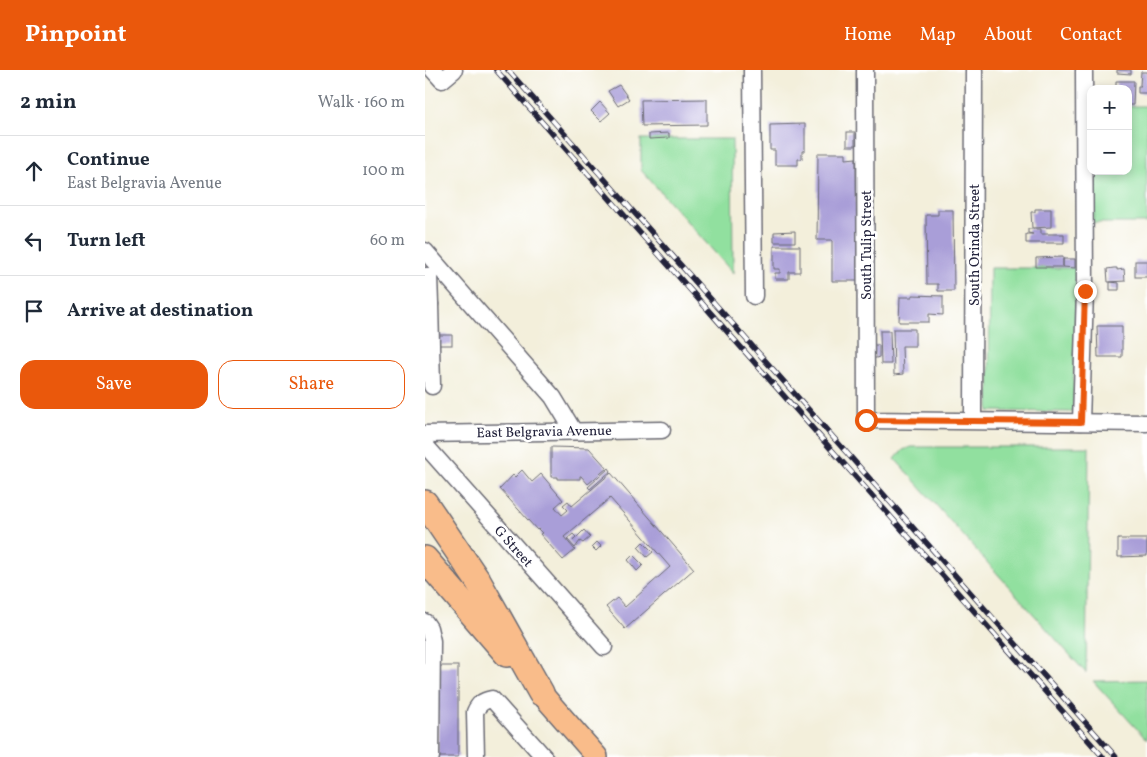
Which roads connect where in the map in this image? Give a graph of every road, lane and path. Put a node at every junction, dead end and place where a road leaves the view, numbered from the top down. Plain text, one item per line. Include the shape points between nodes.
1 (752, 70) edge
2 (865, 70) edge
3 (974, 70) edge
4 (1084, 70) edge
5 (425, 251) edge
6 (425, 276) edge
7 (754, 296) dead end
8 (427, 305) edge
9 (432, 386) dead end
10 (973, 420) junction
11 (1081, 422) junction
12 (1147, 423) edge
13 (573, 430) junction
14 (662, 430) dead end
15 (425, 434) edge
16 (425, 445) edge
17 (425, 503) edge
18 (425, 559) edge
19 (425, 622) edge
20 (604, 647) dead end
21 (541, 693) junction
22 (431, 757) edge
23 (476, 757) edge
24 (544, 757) edge
25 (597, 757) edge

1 - 7 street
2 - 10 street, South Tulip Street via 866,420
3 - 10 street, South Orinda Street
4 - 11 street via 1085,291
5 - 13 street via 553,396
6 - 8 street via 429,276
8 - 9 street
10 - 11 street
11 - 12 street
13 - 14 street, East Belgravia Avenue
13 - 15 street, East Belgravia Avenue
16 - 20 street, G Street
17 - 21 highway via 478,581
18 - 21 highway
19 - 22 street via 431,641
21 - 25 main road
23 - 24 street via 475,712 477,705 492,699

